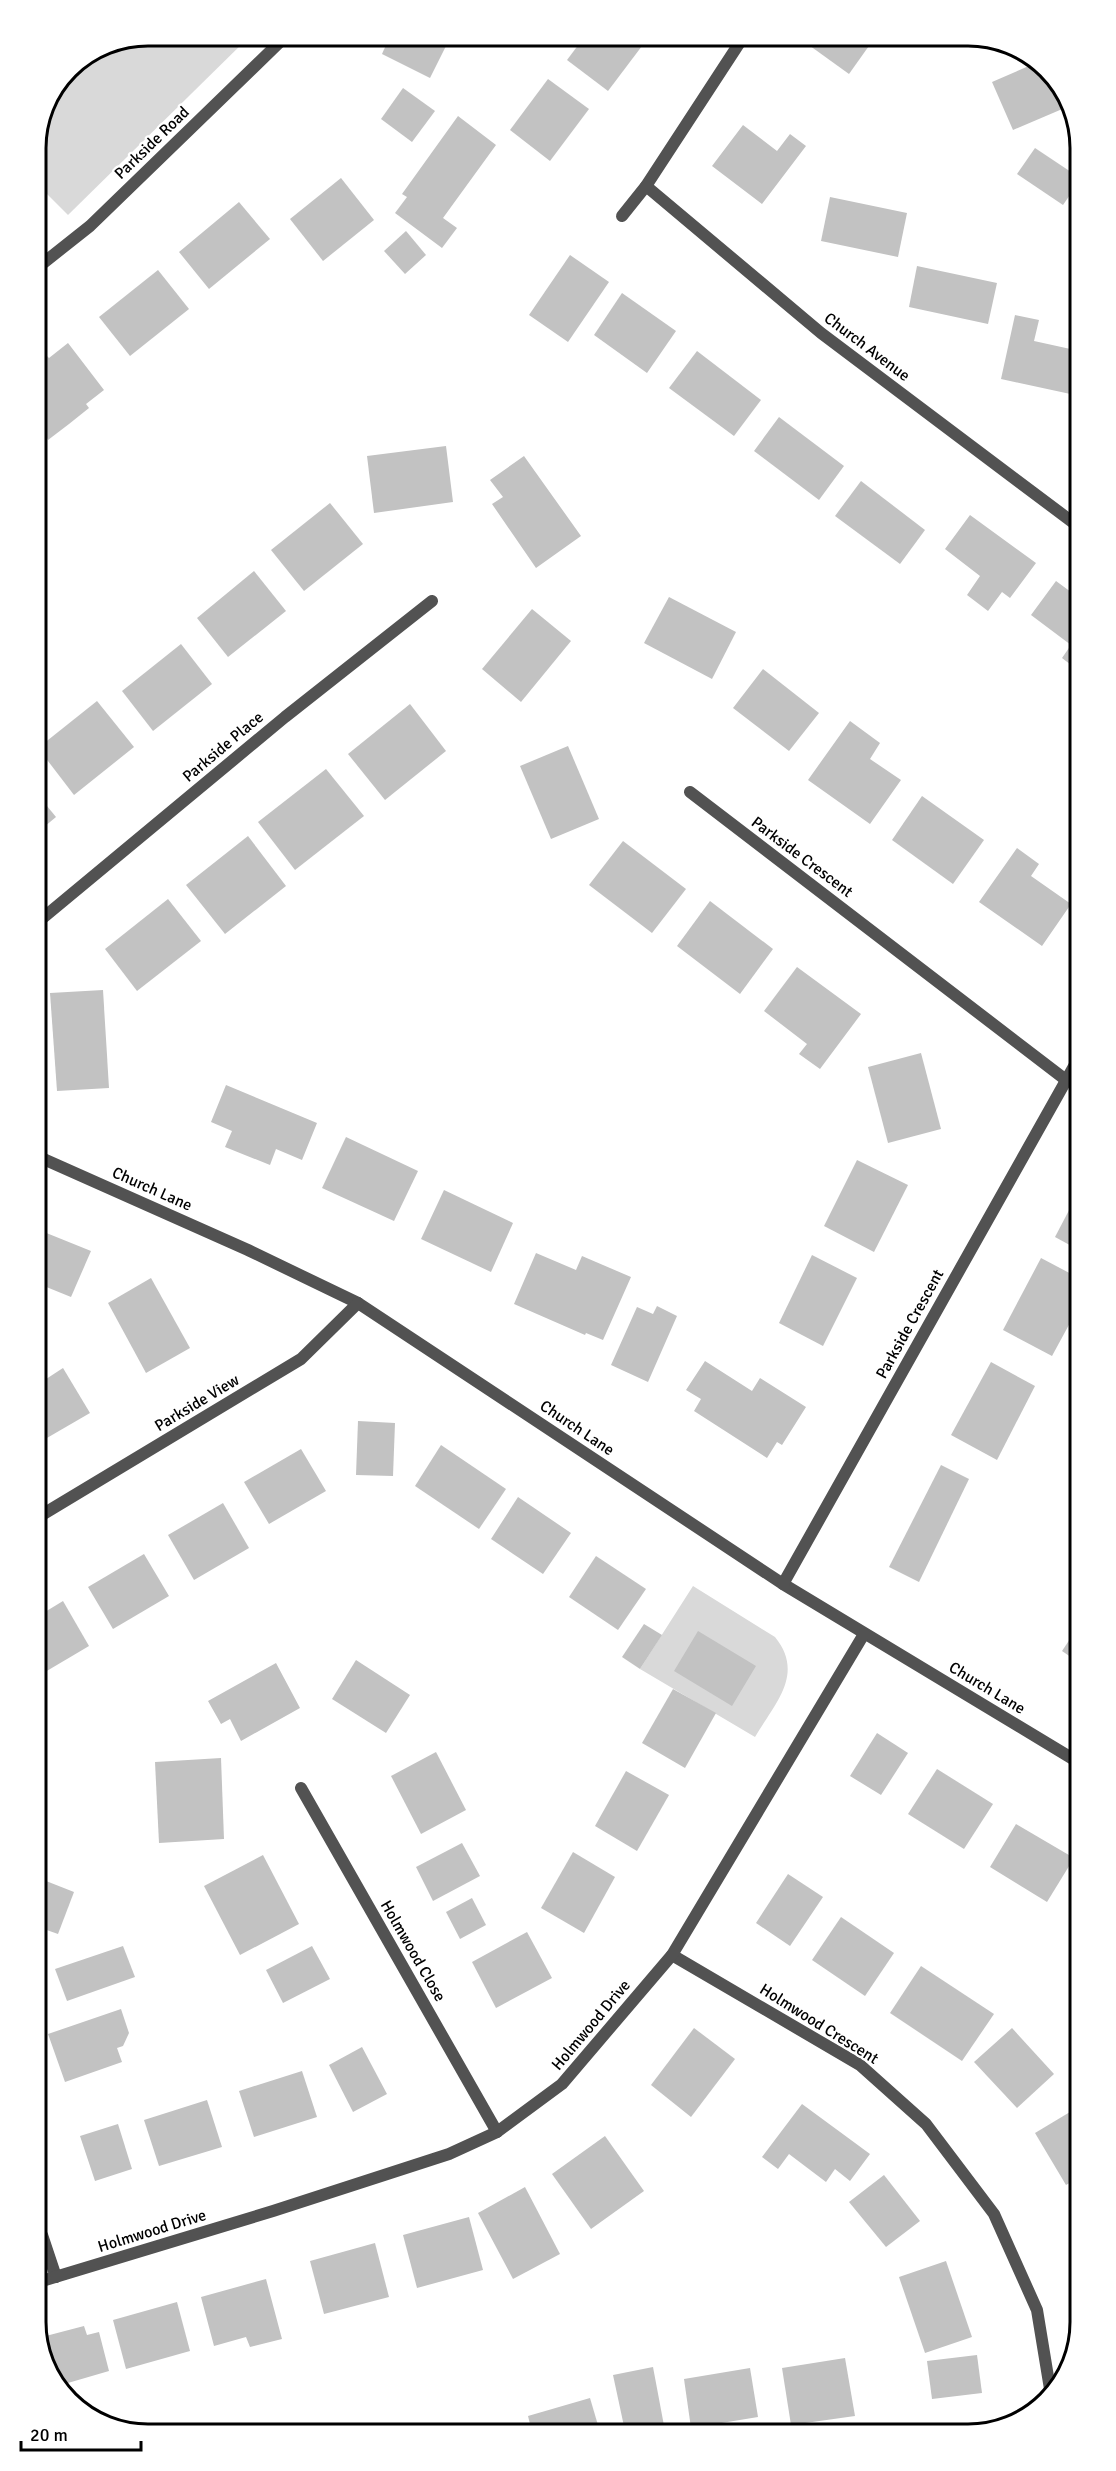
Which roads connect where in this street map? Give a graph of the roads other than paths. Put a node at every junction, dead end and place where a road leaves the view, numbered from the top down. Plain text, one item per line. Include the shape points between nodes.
1 (275, 46) edge
2 (737, 47) edge
3 (646, 186) junction
4 (622, 216) dead end
5 (47, 260) edge
6 (1070, 520) edge
7 (432, 601) dead end
8 (690, 792) dead end
9 (47, 915) edge
10 (1070, 1073) edge
11 (1066, 1080) junction
12 (47, 1160) edge
13 (358, 1303) junction
14 (46, 1512) edge
15 (783, 1584) junction
16 (864, 1634) junction
17 (1070, 1757) edge
18 (301, 1788) dead end
19 (672, 1955) junction
20 (497, 2132) junction
21 (46, 2247) edge
22 (56, 2277) junction
23 (46, 2280) edge
24 (1049, 2383) edge

1 - 5 street, Parkside Road via 90,225
2 - 3 street
3 - 4 street
3 - 6 street, Church Avenue via 821,333
7 - 9 street, Parkside Place
8 - 11 street, Parkside Crescent
10 - 11 street, Parkside Crescent
11 - 15 street, Parkside Crescent
12 - 13 street, Church Lane
13 - 14 street, Parkside View via 301,1359
13 - 15 street, Church Lane
15 - 16 street, Church Lane
16 - 17 street, Church Lane
16 - 19 street, Holmwood Drive
18 - 20 street, Holmwood Close
19 - 20 street, Holmwood Drive via 562,2084
19 - 24 street, Holmwood Crescent via 860,2065 926,2124 994,2214 1037,2310
20 - 22 street, Holmwood Drive via 449,2154
21 - 22 street
22 - 23 street, Holmwood Drive

